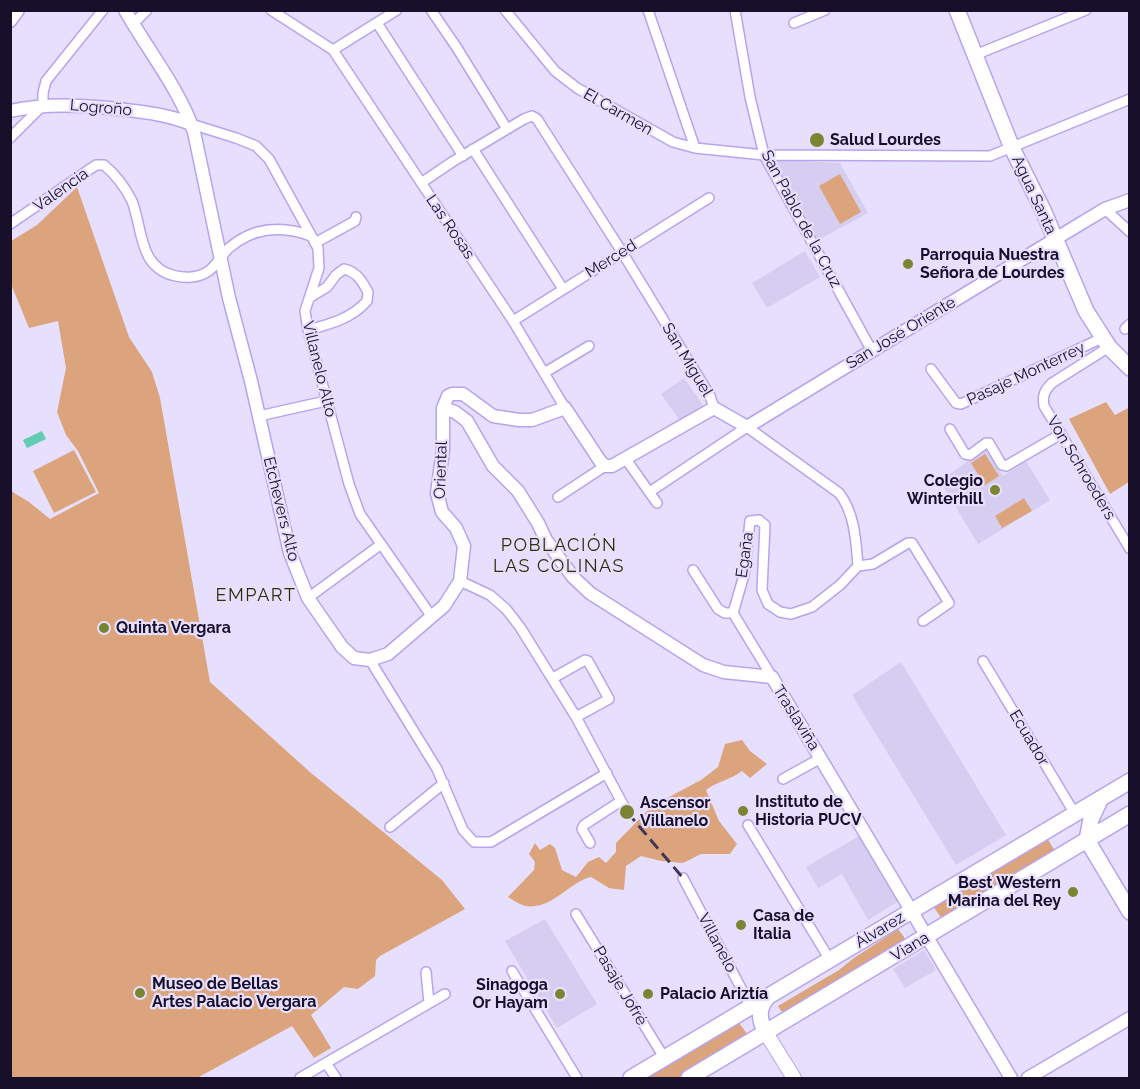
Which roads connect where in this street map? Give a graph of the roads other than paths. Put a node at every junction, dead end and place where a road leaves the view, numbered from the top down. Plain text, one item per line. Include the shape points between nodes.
1 (18, 10) edge
2 (103, 10) edge
3 (125, 10) edge
4 (147, 10) edge
5 (271, 10) edge
6 (397, 10) edge
7 (431, 10) edge
8 (505, 10) edge
9 (648, 10) edge
10 (735, 10) edge
11 (825, 10) edge
12 (957, 10) edge
13 (1086, 10) edge
14 (1070, 13) edge
15 (10, 21) edge
16 (377, 23) junction
17 (794, 23) dead end
18 (133, 24) junction
19 (333, 50) junction
20 (975, 55) junction
21 (1130, 99) edge
22 (43, 105) junction
23 (10, 111) edge
24 (191, 124) junction
25 (507, 129) junction
26 (10, 138) edge
27 (696, 148) junction
28 (1012, 148) junction
29 (473, 149) junction
30 (764, 155) junction
31 (463, 156) junction
32 (754, 164) dead end
33 (421, 183) junction
34 (709, 198) dead end
35 (1130, 200) edge
36 (1105, 209) junction
37 (356, 216) dead end
38 (10, 224) edge
39 (1130, 231) edge
40 (1054, 239) junction
41 (313, 240) junction
42 (622, 252) junction
43 (220, 259) junction
44 (563, 289) junction
45 (309, 298) junction
46 (513, 321) junction
47 (308, 330) junction
48 (1105, 343) junction
49 (589, 346) dead end
50 (872, 351) junction
51 (1130, 368) edge
52 (931, 369) dead end
53 (544, 373) junction
54 (326, 401) junction
55 (443, 408) junction
56 (565, 408) junction
57 (714, 408) junction
58 (259, 416) junction
59 (747, 427) junction
60 (950, 429) dead end
61 (1061, 434) junction
62 (625, 458) junction
63 (605, 466) junction
64 (654, 489) dead end
65 (558, 498) dead end
66 (657, 503) dead end
67 (380, 545) junction
68 (1130, 549) edge
69 (858, 566) junction
70 (693, 570) dead end
71 (460, 581) junction
72 (308, 598) junction
73 (733, 613) junction
74 (432, 617) junction
75 (923, 621) dead end
76 (370, 660) junction
77 (983, 661) dead end
78 (772, 677) junction
79 (553, 678) junction
80 (576, 717) junction
81 (821, 758) junction
82 (607, 773) junction
83 (783, 779) dead end
84 (1130, 781) edge
85 (444, 783) junction
86 (1101, 798) junction
87 (621, 801) junction
88 (627, 812) dead end
89 (1075, 814) junction
90 (1130, 814) edge
91 (748, 825) dead end
92 (390, 827) dead end
93 (1087, 840) junction
94 (590, 843) dead end
95 (683, 878) dead end
96 (912, 911) junction
97 (1130, 912) edge
98 (576, 914) dead end
99 (927, 937) junction
100 (830, 960) junction
101 (512, 971) dead end
102 (426, 972) dead end
103 (446, 994) dead end
104 (768, 997) junction
105 (429, 1003) junction
106 (751, 1007) junction
107 (1130, 1018) edge
108 (766, 1033) junction
109 (665, 1059) junction
110 (326, 1063) junction
111 (300, 1078) edge
112 (336, 1078) edge
113 (577, 1078) edge
114 (631, 1078) edge
115 (689, 1078) edge
116 (794, 1078) edge
117 (1011, 1078) edge
118 (1028, 1078) edge

1 - 15 street
2 - 22 street via 46,81
3 - 18 street, Etchevers Alto
4 - 18 street
5 - 19 street, Las Rosas
6 - 16 street
7 - 25 street
8 - 27 street, El Carmen via 555,71 577,88 673,142
9 - 27 street
10 - 30 street, San Pablo de la Cruz
11 - 17 street
12 - 20 main road, Agua Santa
13 - 14 street
14 - 20 street
16 - 19 street
16 - 31 street
18 - 24 street, Etchevers Alto
19 - 33 street, Las Rosas
20 - 28 main road, Agua Santa
21 - 28 street, El Carmen
22 - 23 street, Logroño
22 - 24 street, Logroño via 87,105 144,112
22 - 26 street
24 - 41 street, Villanelo Alto via 255,146 269,159
24 - 43 street, Etchevers Alto
25 - 29 street
25 - 42 street, San Miguel via 532,116 537,119
27 - 30 street, El Carmen
28 - 30 street, El Carmen via 990,156
28 - 40 main road, Agua Santa
29 - 31 street
29 - 44 street
30 - 32 street
30 - 50 street, San Pablo de la Cruz
31 - 33 street
33 - 46 street, Las Rosas
34 - 42 street, Merced
35 - 36 street, San José Oriente
36 - 39 street
36 - 40 street, San José Oriente
37 - 41 street via 355,221
38 - 43 street, Valencia via 96,165 104,165 132,202 143,247 160,271 190,277 207,272
40 - 48 main road, Agua Santa
40 - 50 street, San José Oriente
41 - 43 street via 297,230 267,230 238,242
41 - 45 street, Villanelo Alto via 318,248 319,268
42 - 44 street, Merced
42 - 57 street, San Miguel
43 - 58 street, Etchevers Alto
44 - 46 street, Merced
45 - 47 street, Villanelo Alto via 305,310
45 - 47 street via 327,287 344,269 358,276 368,292 367,301 350,315
46 - 53 street, Las Rosas
47 - 54 street, Villanelo Alto
48 - 51 main road, Agua Santa
48 - 52 street, Pasaje Monterrey via 961,404 956,403
48 - 61 street, Von Schroeders via 1046,389 1044,405
49 - 53 street
50 - 59 street, San José Oriente
53 - 56 street, Las Rosas
54 - 58 street
54 - 67 street, Villanelo Alto via 360,514
55 - 56 street via 448,396 458,393 493,416 505,419 532,420
55 - 71 street, Oriental via 437,493 442,512 462,538
55 - 78 street, Traslaviña via 467,421 493,466 518,491 546,540 590,593 703,665 724,672
56 - 63 street, Las Rosas
57 - 59 street, San Miguel
57 - 62 street
58 - 72 street, Etchevers Alto via 290,553
59 - 64 street
59 - 69 street, San Miguel via 839,493 850,515
60 - 61 street via 965,454 989,443 1006,466
61 - 68 street, Von Schroeders
62 - 63 street
62 - 66 street
63 - 65 street
67 - 72 street
67 - 74 street, Villanelo Alto
69 - 73 street, Egaña via 812,607 791,614 780,612 768,604 762,590 765,525 752,520 744,575
69 - 75 street via 869,566 910,542 949,603
70 - 73 street via 718,609
71 - 74 street, Oriental
71 - 79 street via 506,609
72 - 76 street, Etchevers Alto via 348,653
73 - 78 street
74 - 76 street, Oriental via 388,654
76 - 85 street
77 - 89 street, Ecuador
78 - 81 street, Traslaviña
79 - 80 street
79 - 80 street via 588,661 609,699
80 - 82 street
81 - 83 street
81 - 96 street, Traslaviña
82 - 85 street via 491,842 483,843 474,842 463,830
82 - 87 street
84 - 86 main road, Álvarez
85 - 92 street
86 - 89 main road, Álvarez
86 - 93 main road
87 - 88 street
87 - 94 street via 584,825 582,829
89 - 96 main road, Álvarez
90 - 93 main road, Viana
91 - 100 street
93 - 97 main road
93 - 99 main road, Viana
95 - 106 street, Villanelo
96 - 99 street, Traslaviña
96 - 100 main road, Álvarez
98 - 109 street, Pasaje Jofré
99 - 108 main road, Viana
99 - 117 street, Traslaviña
100 - 104 main road, Álvarez
101 - 113 street
102 - 105 street
103 - 105 street
104 - 106 main road, Álvarez
104 - 108 main road via 759,1015
105 - 110 street
106 - 109 main road, Álvarez
107 - 118 street
108 - 115 main road, Viana
108 - 116 main road
109 - 114 main road, Álvarez
110 - 111 street
110 - 112 street

